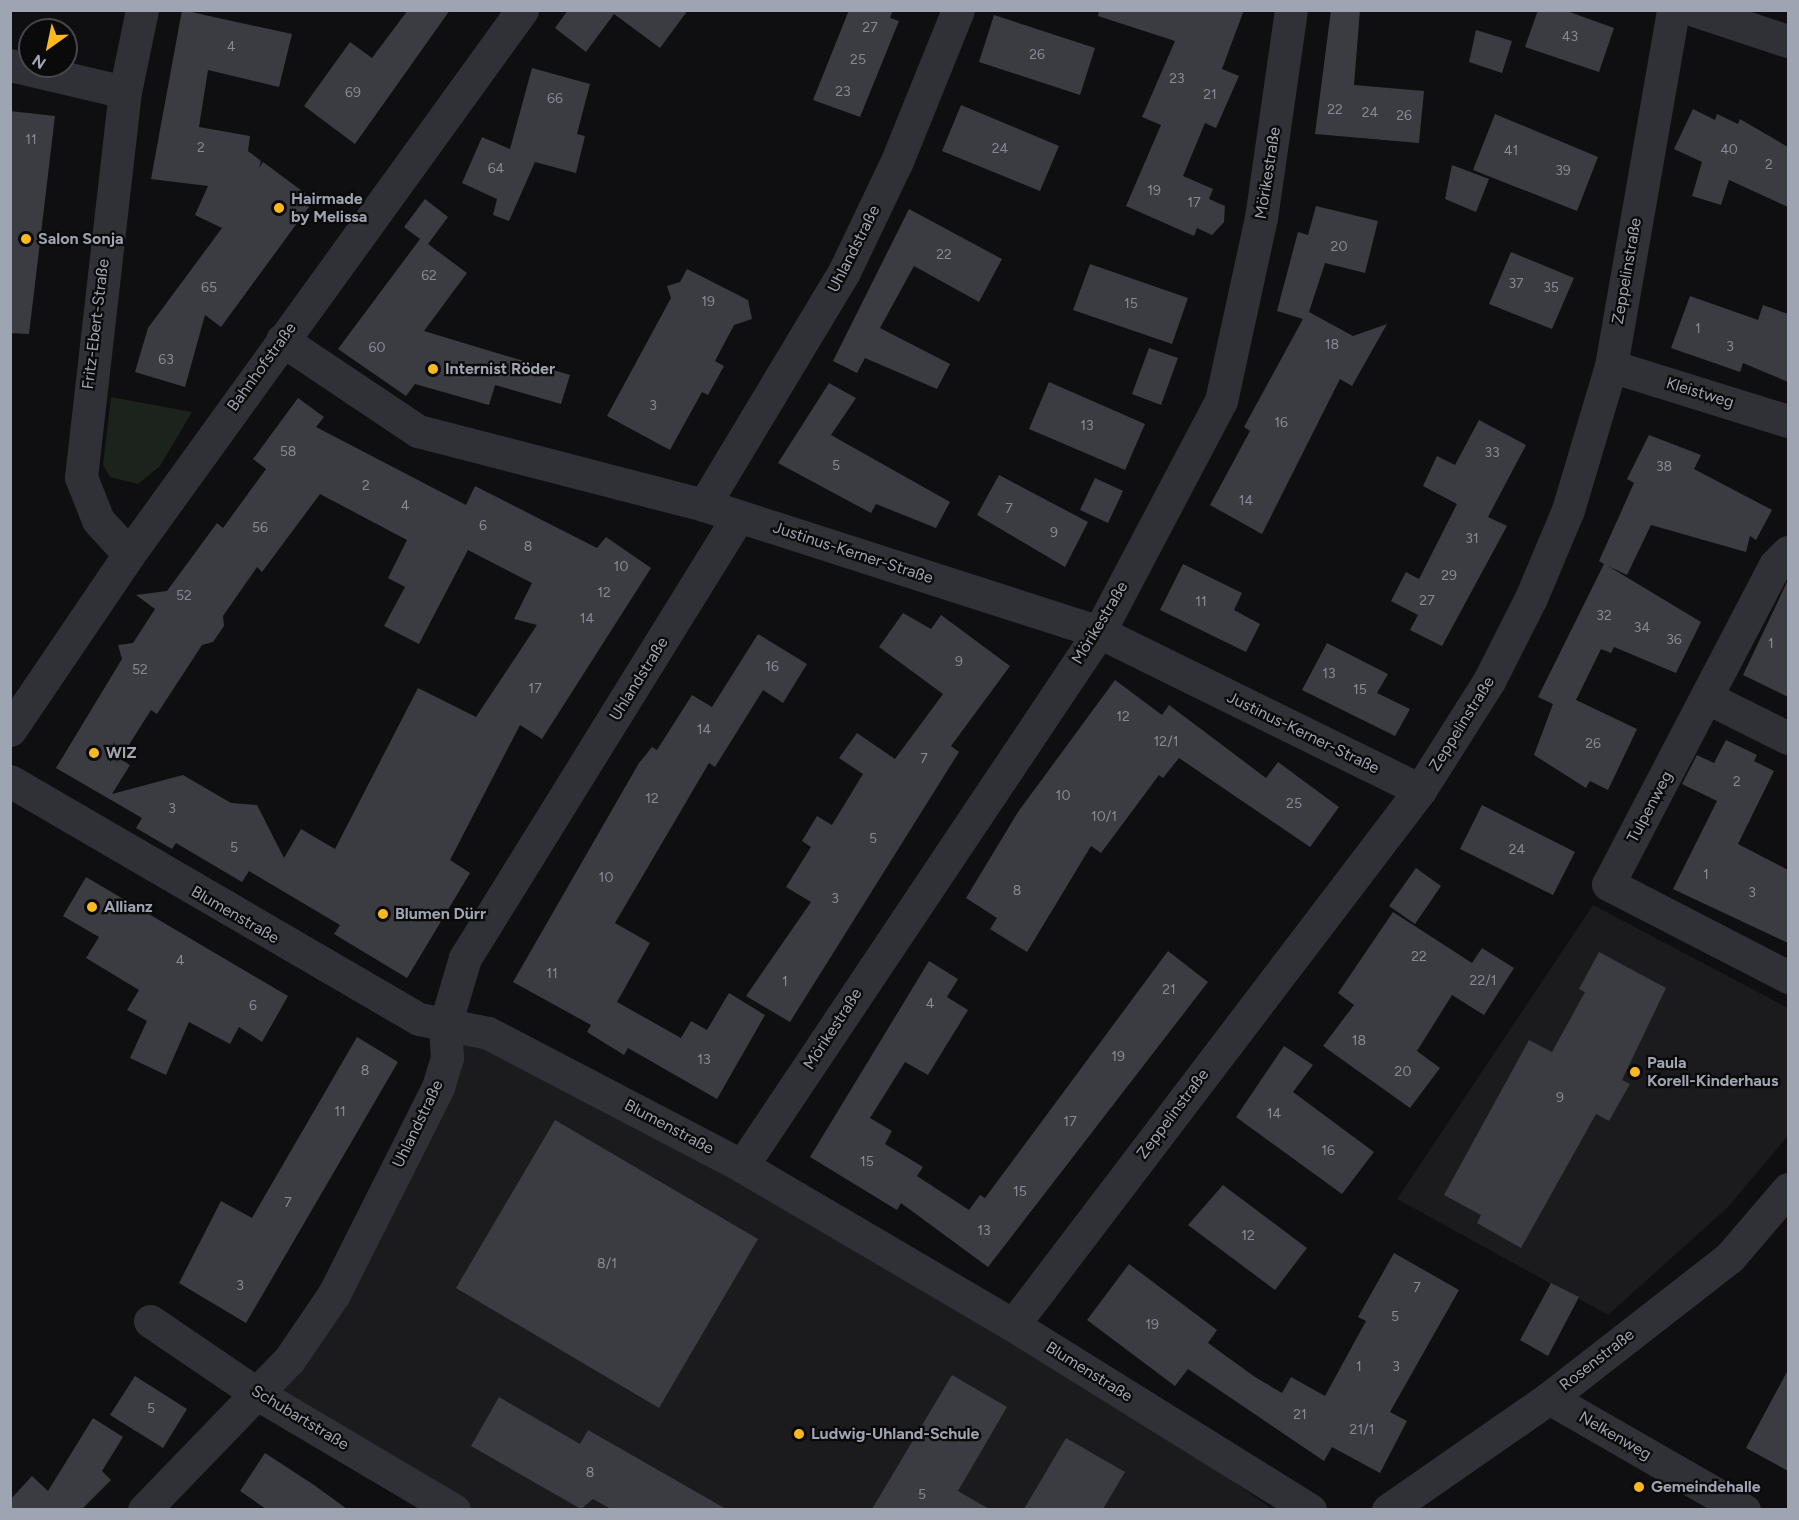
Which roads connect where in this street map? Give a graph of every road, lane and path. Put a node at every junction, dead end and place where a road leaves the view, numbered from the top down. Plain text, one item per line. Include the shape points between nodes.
1 (142, 10) edge
2 (522, 10) edge
3 (958, 10) edge
4 (1291, 10) edge
5 (1673, 10) edge
6 (1694, 10) edge
7 (1788, 41) edge
8 (10, 65) edge
9 (125, 92) junction
10 (282, 340) junction
11 (1611, 366) junction
12 (1788, 421) edge
13 (704, 504) junction
14 (738, 517) junction
15 (1788, 552) edge
16 (129, 554) junction
17 (1099, 632) junction
18 (1708, 698) junction
19 (10, 730) edge
20 (1788, 738) edge
21 (10, 781) edge
22 (1420, 790) junction
23 (1788, 977) edge
24 (445, 1025) junction
25 (742, 1166) junction
26 (1788, 1189) edge
27 (150, 1321) dead end
28 (1013, 1325) junction
29 (256, 1393) junction
30 (1549, 1398) junction
31 (144, 1509) edge
32 (454, 1509) edge
33 (1310, 1509) edge
34 (1388, 1509) edge
35 (1744, 1509) edge

1 - 9 street, Fritz-Ebert-Straße
2 - 10 street, Bahnhofstraße
3 - 13 street, Uhlandstraße via 897,161 844,272
4 - 17 street, Mörikestraße via 1261,218 1221,401
5 - 11 street, Zeppelinstraße
6 - 7 street
8 - 9 street
9 - 16 street, Fritz-Ebert-Straße via 81,477 98,520
10 - 13 street, Justinus-Kerner-Straße via 418,431
10 - 16 street, Bahnhofstraße
11 - 12 street, Kleistweg
11 - 22 street, Zeppelinstraße via 1568,510 1531,598 1489,681
13 - 14 street, Justinus-Kerner-Straße
14 - 17 street, Justinus-Kerner-Straße
14 - 24 street, Uhlandstraße via 465,958
15 - 18 street, Tulpenweg via 1775,565
16 - 19 street, Bahnhofstraße
17 - 22 street, Justinus-Kerner-Straße
17 - 25 street, Mörikestraße
18 - 20 street
18 - 23 street, Tulpenweg via 1608,884
21 - 24 street, Blumenstraße via 419,1019
22 - 28 street, Zeppelinstraße
24 - 25 street, Blumenstraße via 497,1037
24 - 29 street, Uhlandstraße via 447,1057 438,1087 334,1294 289,1360
25 - 28 street, Blumenstraße
26 - 30 street, Rosenstraße via 1730,1257
27 - 29 street, Schubartstraße
28 - 33 street, Blumenstraße
29 - 31 street, Uhlandstraße
29 - 32 street, Schubartstraße
30 - 34 street, Rosenstraße
30 - 35 street, Nelkenweg

